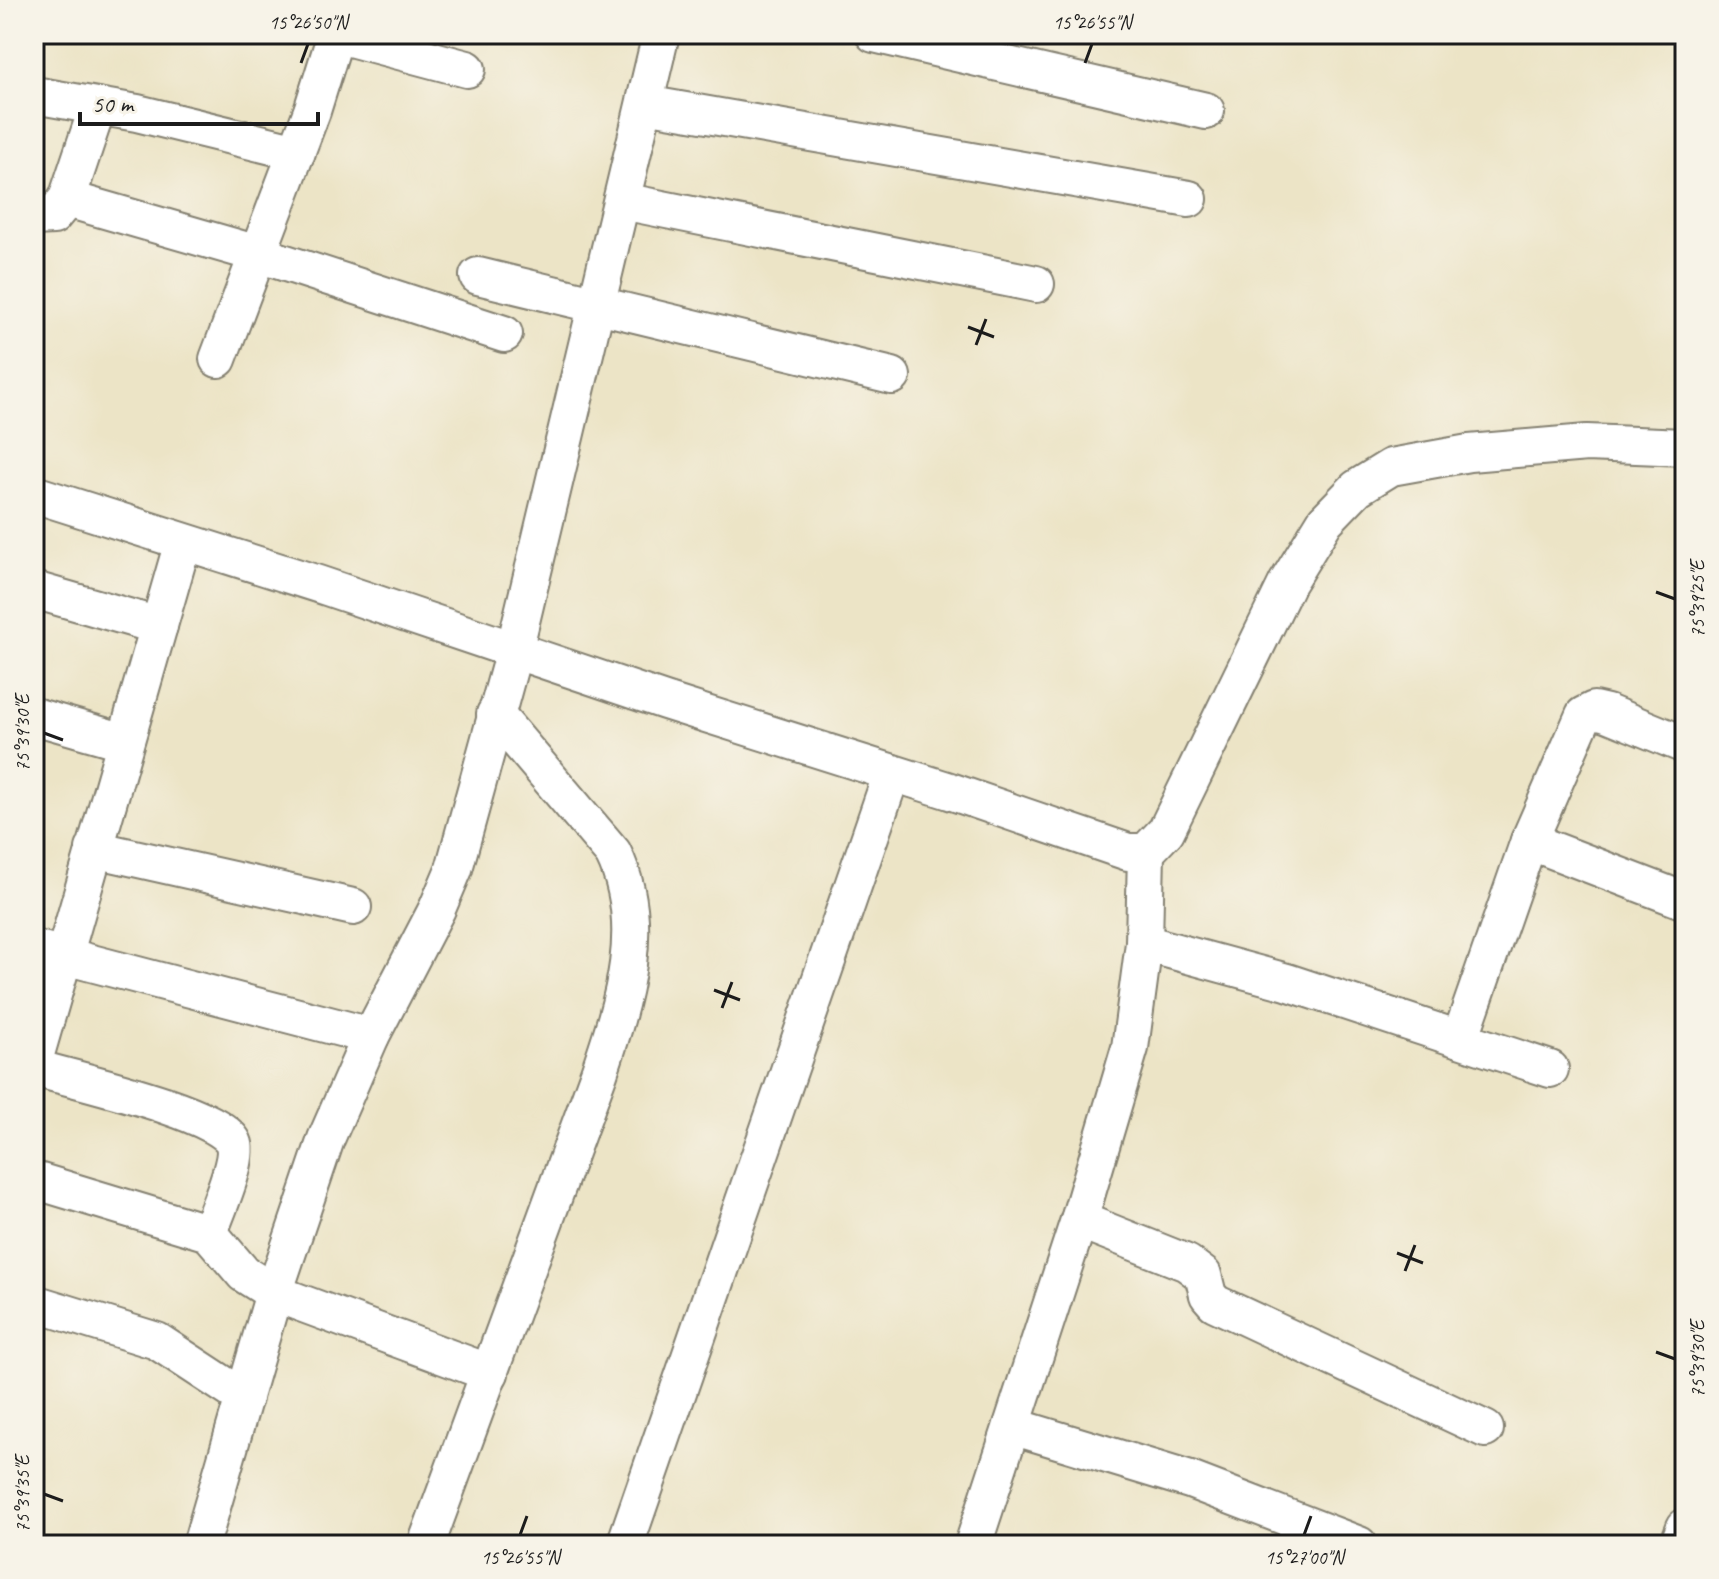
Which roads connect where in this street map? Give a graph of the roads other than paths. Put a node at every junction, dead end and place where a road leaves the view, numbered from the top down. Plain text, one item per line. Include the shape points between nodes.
1 (336, 34) edge
2 (661, 34) edge
3 (874, 34) edge
4 (467, 69) dead end
5 (34, 95) edge
6 (645, 104) junction
7 (98, 106) junction
8 (1206, 111) dead end
9 (297, 152) junction
10 (67, 199) junction
11 (1189, 199) dead end
12 (622, 201) junction
13 (34, 217) edge
14 (258, 254) junction
15 (478, 276) dead end
16 (1036, 284) dead end
17 (597, 306) junction
18 (504, 334) dead end
19 (218, 359) dead end
20 (892, 376) dead end
21 (1685, 447) edge
22 (34, 494) edge
23 (183, 542) junction
24 (34, 590) edge
25 (159, 626) junction
26 (514, 651) junction
27 (495, 714) junction
28 (34, 716) edge
29 (125, 742) junction
30 (1685, 745) edge
31 (892, 773) junction
32 (1529, 841) junction
33 (94, 849) junction
34 (1146, 852) junction
35 (1685, 901) edge
36 (353, 907) dead end
37 (1144, 943) junction
38 (49, 953) edge
39 (371, 1036) junction
40 (1460, 1039) junction
41 (34, 1061) edge
42 (34, 1068) edge
43 (1550, 1069) dead end
44 (34, 1180) edge
45 (1079, 1220) junction
46 (209, 1233) junction
47 (274, 1293) junction
48 (34, 1303) edge
49 (490, 1373) junction
50 (244, 1398) junction
51 (1012, 1426) junction
52 (1485, 1429) dead end
53 (1685, 1527) edge
54 (201, 1545) edge
55 (426, 1545) edge
56 (625, 1545) edge
57 (973, 1545) edge
58 (1359, 1545) edge
59 (1678, 1545) edge

1 - 4 street
1 - 9 street
2 - 6 street
3 - 8 street
5 - 7 street
6 - 11 street
6 - 12 street
7 - 9 street
7 - 10 street
9 - 14 street
10 - 13 street via 53,216
10 - 14 street
12 - 16 street
12 - 17 street
14 - 18 street
14 - 19 street
15 - 17 street
17 - 20 street
17 - 26 street
21 - 34 street via 1587,443 1469,453 1391,467 1357,488 1325,521 1287,583 1166,831
22 - 23 street
23 - 25 street
23 - 26 street
24 - 25 street
25 - 29 street
26 - 27 street
26 - 31 street
27 - 39 street via 454,869
27 - 49 street via 613,853 625,876 631,907 619,1011
28 - 29 street
29 - 33 street
30 - 32 street via 1607,713 1594,710 1584,715
31 - 34 street via 1128,852
31 - 56 street
32 - 35 street
32 - 40 street
33 - 36 street
33 - 38 street
34 - 37 street
37 - 40 street via 1287,982
37 - 45 street via 1130,1048
38 - 39 street
38 - 41 street
39 - 47 street via 326,1139
40 - 43 street
42 - 46 street via 195,1115 231,1136 233,1161
44 - 46 street
45 - 51 street
45 - 52 street via 1187,1263 1203,1275 1215,1303
46 - 47 street via 244,1274
47 - 49 street
47 - 50 street
48 - 50 street via 157,1341
49 - 55 street
50 - 54 street
51 - 57 street
51 - 58 street via 1190,1480
53 - 59 street

